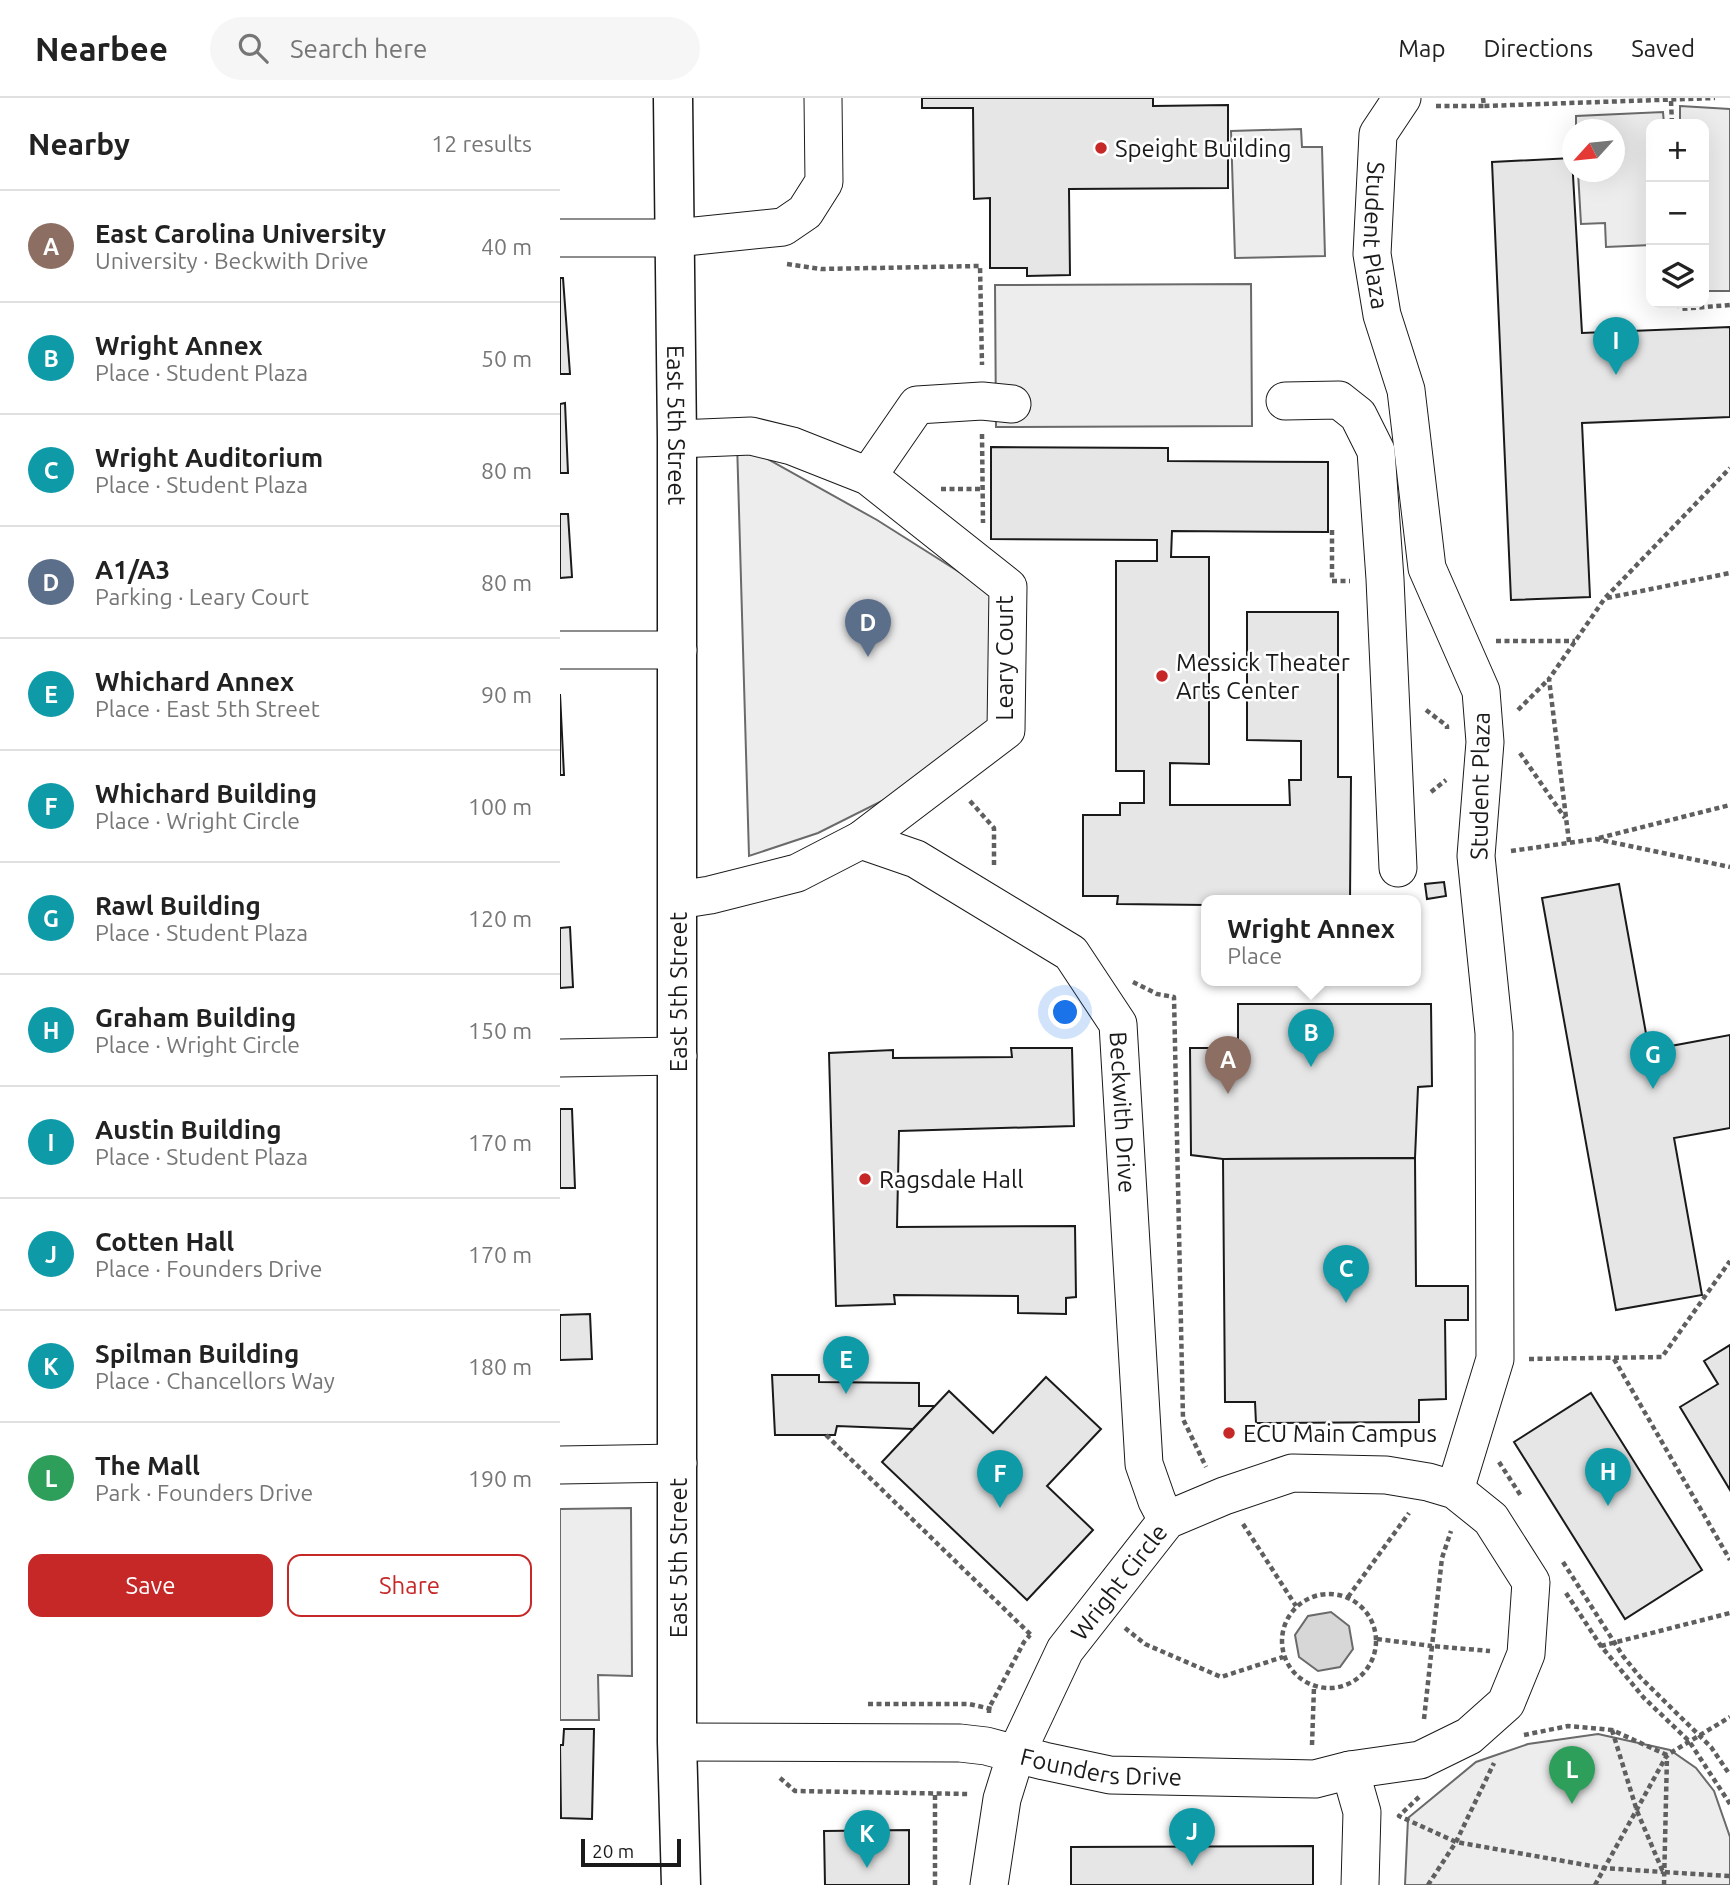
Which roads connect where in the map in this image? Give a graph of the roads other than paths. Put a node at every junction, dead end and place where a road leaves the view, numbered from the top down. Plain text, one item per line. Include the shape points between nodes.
1 (673, 98) edge
2 (822, 98) edge
3 (1399, 102) edge
4 (560, 238) edge
5 (676, 238) junction
6 (1285, 401) dead end
7 (997, 403) road end
8 (677, 439) junction
9 (868, 476) junction
10 (560, 650) edge
11 (678, 650) junction
12 (861, 840) junction
13 (1398, 868) dead end
14 (678, 900) junction
15 (678, 1056) junction
16 (560, 1058) edge
17 (678, 1463) junction
18 (560, 1465) edge
19 (1442, 1486) junction
20 (1167, 1520) junction
21 (677, 1742) junction
22 (1001, 1750) junction
23 (1350, 1770) junction
24 (681, 1885) edge
25 (989, 1885) edge
26 (1360, 1885) edge

1 - 5 main road, East 5th Street
2 - 5 street via 824,182 806,212 783,227
3 - 19 street, Student Plaza via 1378,134 1372,254 1382,315 1406,390 1427,568 1481,691 1485,742 1476,856 1494,1033 1495,1359 1466,1450
4 - 5 street
5 - 8 main road, East 5th Street
6 - 13 street via 1339,400 1358,415 1376,452
7 - 9 street via 917,405
8 - 9 street, Leary Court via 751,436 792,446
8 - 11 main road, East 5th Street
9 - 12 street, Leary Court via 1008,587 1006,730
10 - 11 street
11 - 14 main road, East 5th Street
12 - 14 street, Leary Court via 797,873
12 - 20 street, Beckwith Drive via 916,859 1071,953 1118,1024 1144,1464
14 - 15 main road, East 5th Street
15 - 16 street
15 - 17 main road, East 5th Street
17 - 18 street
17 - 21 main road, East 5th Street
19 - 20 street, Wright Circle via 1386,1475 1292,1473
19 - 23 street, Founders Drive via 1491,1520 1531,1582 1526,1654 1512,1719 1420,1760
20 - 22 street, Wright Circle via 1065,1650
21 - 22 street, Founders Drive via 960,1743
21 - 24 main road, East 5th Street
22 - 23 street, Founders Drive via 1110,1775 1315,1779
22 - 25 street, Wright Circle via 1002,1798
23 - 26 street via 1362,1812

